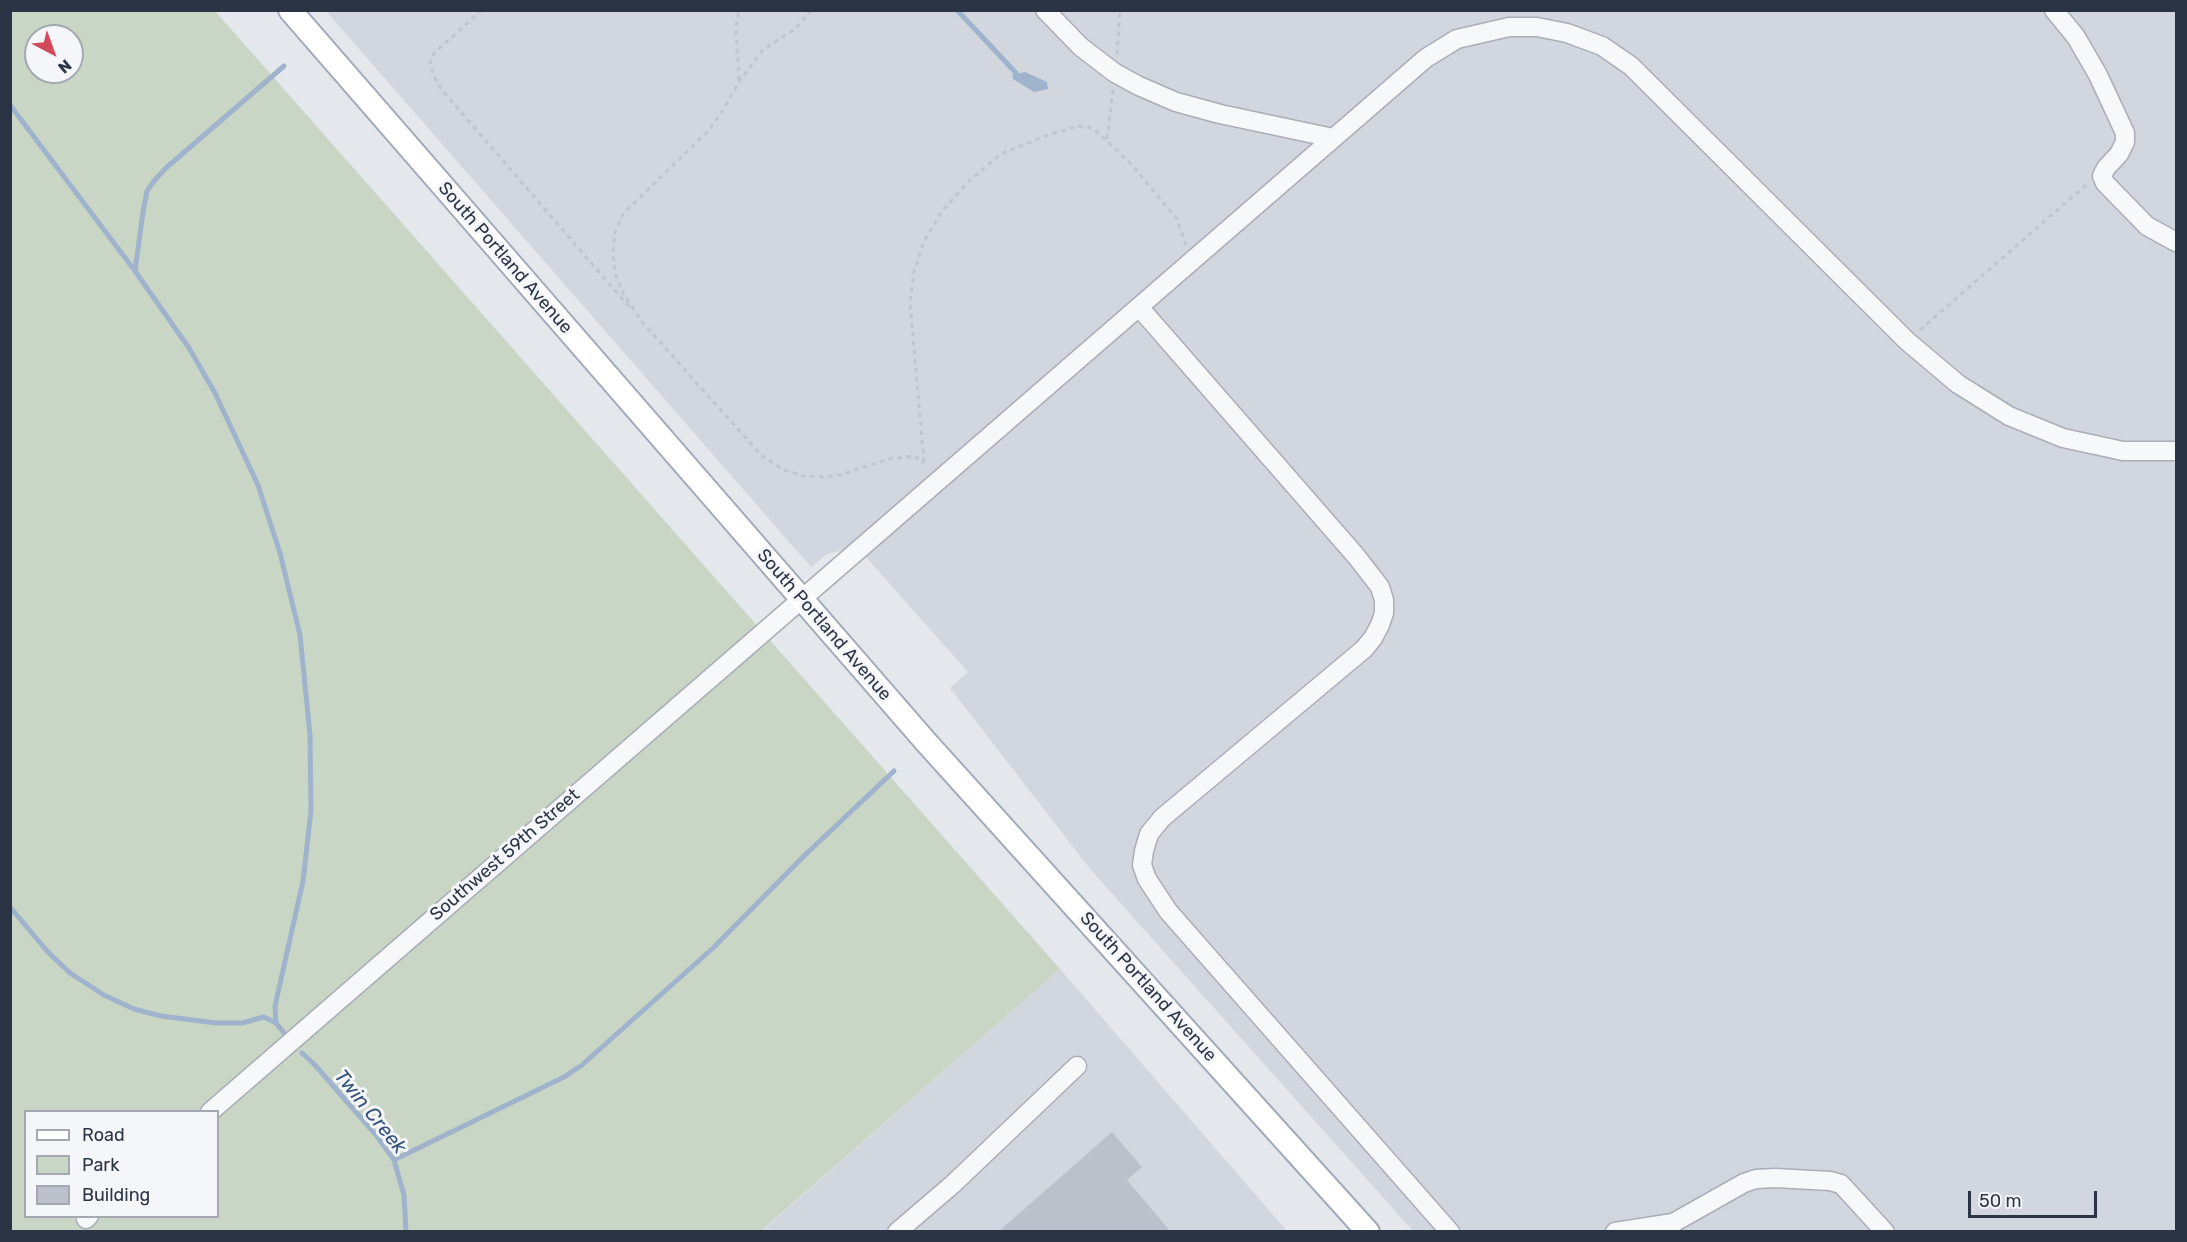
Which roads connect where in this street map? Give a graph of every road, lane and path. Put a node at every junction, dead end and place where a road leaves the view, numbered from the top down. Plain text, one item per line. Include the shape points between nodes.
1 (290, 10) edge
2 (482, 10) edge
3 (739, 10) edge
4 (811, 10) edge
5 (1045, 10) edge
6 (1120, 10) edge
7 (2054, 10) edge
8 (1115, 73) junction
9 (739, 82) junction
10 (1333, 138) junction
11 (1107, 139) junction
12 (2102, 176) junction
13 (2176, 242) edge
14 (1185, 266) junction
15 (1138, 307) junction
16 (643, 323) junction
17 (1907, 341) junction
18 (2176, 451) edge
19 (802, 600) junction
20 (1077, 1066) dead end
21 (212, 1110) edge
22 (897, 1232) edge
23 (1368, 1232) edge
24 (1450, 1232) edge
25 (1616, 1232) edge
26 (1885, 1232) edge

1 - 19 main road, South Portland Avenue
2 - 16 path via 434,53 430,63 433,75
3 - 9 path
4 - 9 path via 796,27 763,50
5 - 8 street via 1081,48
6 - 8 path
7 - 12 street via 2076,37 2098,75 2125,133 2119,154
8 - 10 street via 1176,102
8 - 11 path
9 - 16 path via 708,130 638,197 623,214 615,233 615,273
10 - 14 street, Southwest 59th Street
10 - 17 street, Southwest 59th Street via 1426,58 1456,39 1509,27 1567,33 1602,46 1631,66
11 - 14 path via 1177,219 1186,246
11 - 16 path via 1093,128 1078,126 1001,154 943,210 924,241 910,302 924,463 914,456 898,458 822,477 782,469 761,455
12 - 13 street via 2147,226
12 - 17 path via 2094,178
14 - 15 street, Southwest 59th Street
15 - 19 street, Southwest 59th Street
15 - 24 street via 1356,556 1380,587 1384,607 1380,625 1364,649 1162,818 1149,834 1142,865 1168,910
17 - 18 street, Southwest 59th Street via 1958,384 2009,416 2063,438 2123,451
19 - 21 street, Southwest 59th Street
19 - 23 main road, South Portland Avenue
20 - 22 street
25 - 26 street via 1673,1223 1744,1182 1775,1178 1841,1184

